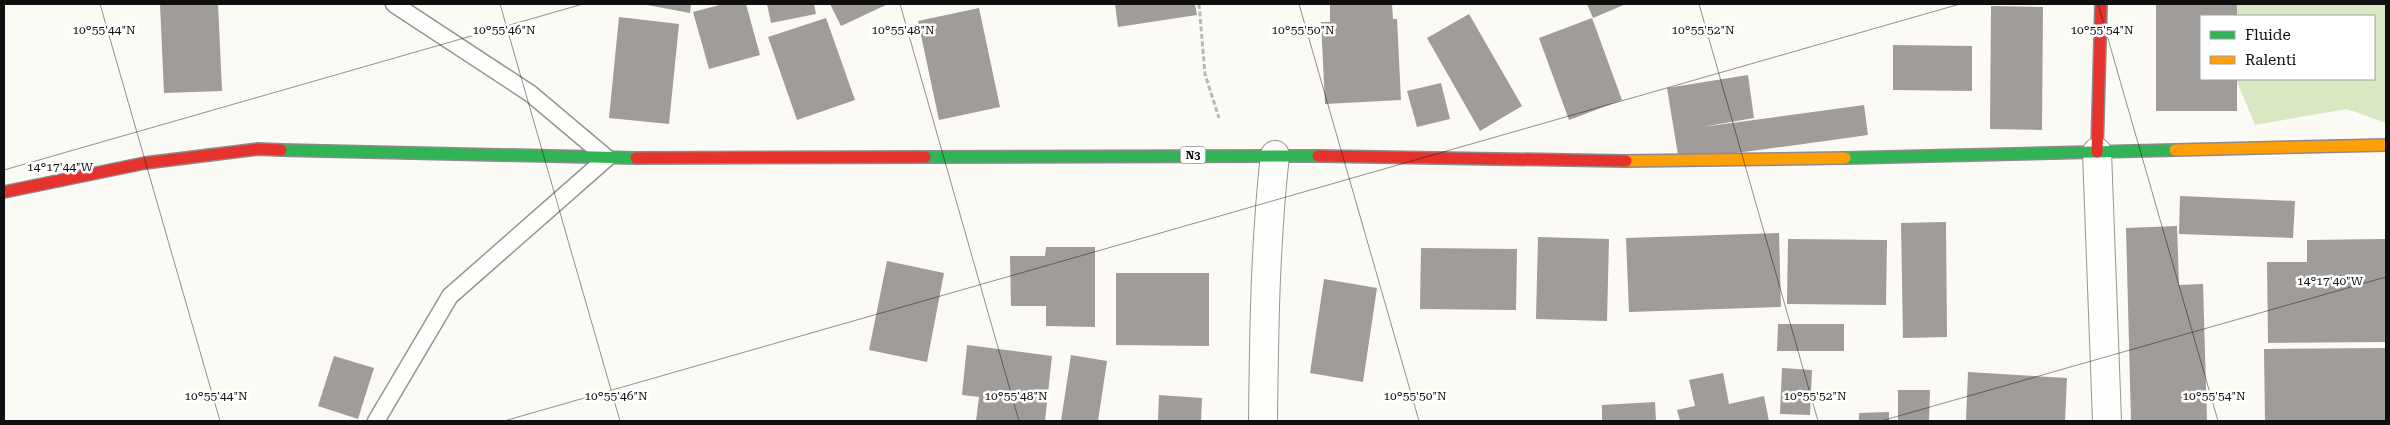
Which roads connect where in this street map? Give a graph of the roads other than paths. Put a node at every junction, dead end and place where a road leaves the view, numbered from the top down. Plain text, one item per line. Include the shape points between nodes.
1 (394, 4) edge
2 (2101, 4) edge
3 (2386, 145) edge
4 (2096, 152) junction
5 (1275, 155) junction
6 (607, 158) junction
7 (4, 192) edge
8 (376, 421) edge
9 (1263, 421) edge
10 (2107, 421) edge

1 - 6 lane via 531,94
2 - 4 main road
3 - 4 main road, N3
4 - 5 main road, N3 via 1679,162
4 - 10 street
5 - 6 main road, N3
5 - 9 street via 1264,296
6 - 7 main road, N3 via 258,149 145,163
6 - 8 lane via 450,296

